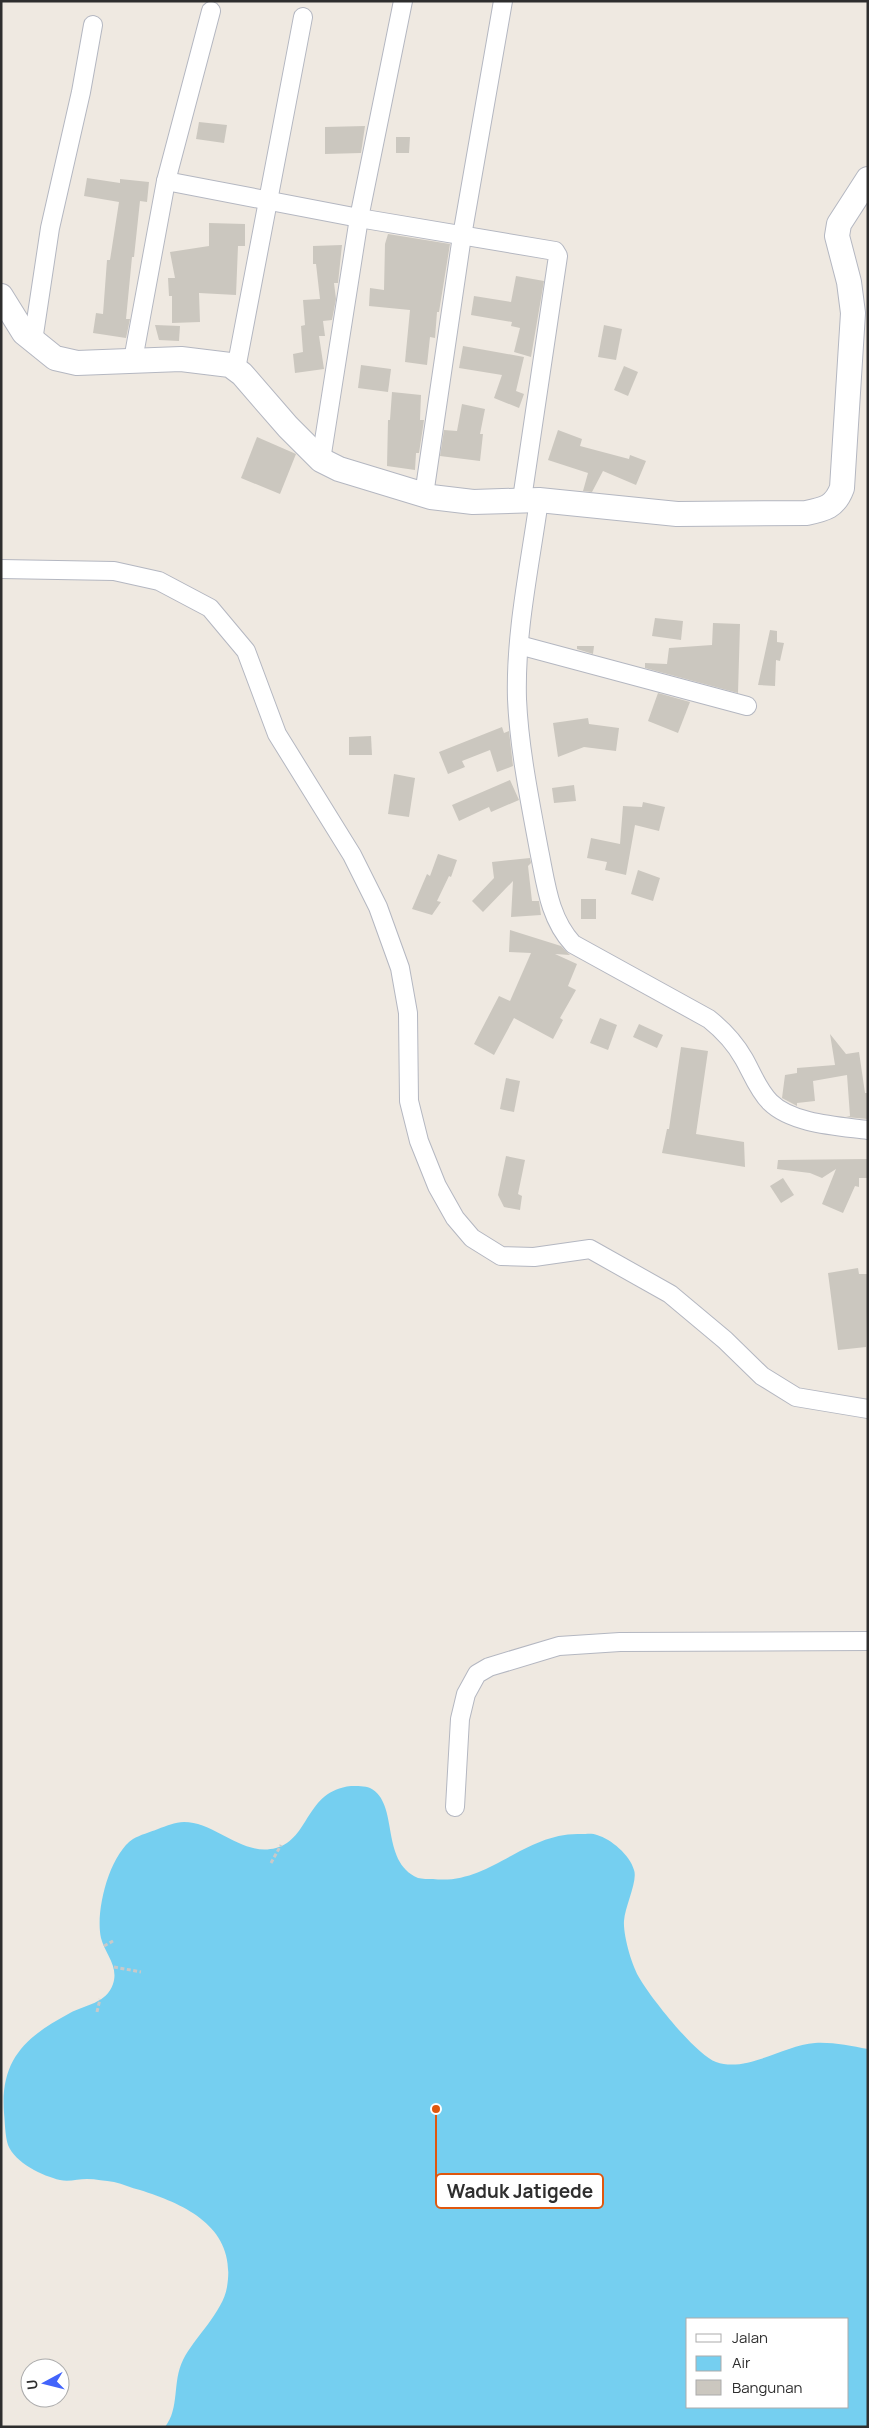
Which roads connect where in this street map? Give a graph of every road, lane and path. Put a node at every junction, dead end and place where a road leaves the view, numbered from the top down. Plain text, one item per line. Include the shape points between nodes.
1 (403, 1) edge
2 (503, 1) edge
3 (211, 10) dead end
4 (303, 17) dead end
5 (93, 25) dead end
6 (868, 179) edge
7 (166, 181) junction
8 (269, 202) junction
9 (359, 218) junction
10 (462, 236) junction
11 (1, 296) edge
12 (33, 341) junction
13 (133, 360) junction
14 (236, 369) junction
15 (321, 460) junction
16 (424, 495) junction
17 (530, 499) junction
18 (1, 569) edge
19 (519, 645) junction
20 (747, 706) dead end
21 (868, 1130) edge
22 (868, 1409) edge
23 (868, 1641) edge
24 (455, 1807) dead end
25 (281, 1846) dead end
26 (271, 1863) dead end
27 (113, 1941) dead end
28 (104, 1946) dead end
29 (114, 1967) dead end
30 (141, 1972) dead end
31 (100, 1999) dead end
32 (97, 2012) dead end

1 - 9 street
2 - 10 street
3 - 7 street
4 - 8 street
5 - 12 street via 50,228
6 - 17 street via 839,224 837,236 853,313 842,488 837,500 823,509 806,513 676,514
7 - 8 street
7 - 13 street
8 - 9 street
8 - 14 street
9 - 10 street
9 - 15 street
10 - 16 street
10 - 17 street via 558,254
11 - 12 street via 24,333
12 - 13 street via 55,358 77,362
13 - 14 street via 181,359 230,365
14 - 15 street
15 - 16 street via 339,469
16 - 17 street via 473,502
17 - 19 street
18 - 22 street via 114,571 160,581 210,608 246,651 277,734 352,855 378,907 400,968 408,1013 409,1101 419,1141 437,1186 455,1218 472,1238 501,1256 534,1257 590,1249 670,1294 762,1376 796,1397
19 - 20 street
19 - 21 street via 517,700 530,802 552,910 560,928 573,944 709,1019 724,1032 743,1057 760,1090 780,1110 826,1125
23 - 24 street via 620,1642 559,1646 489,1667 478,1674 466,1694 460,1719
25 - 26 path
27 - 28 path
29 - 30 path
31 - 32 path

